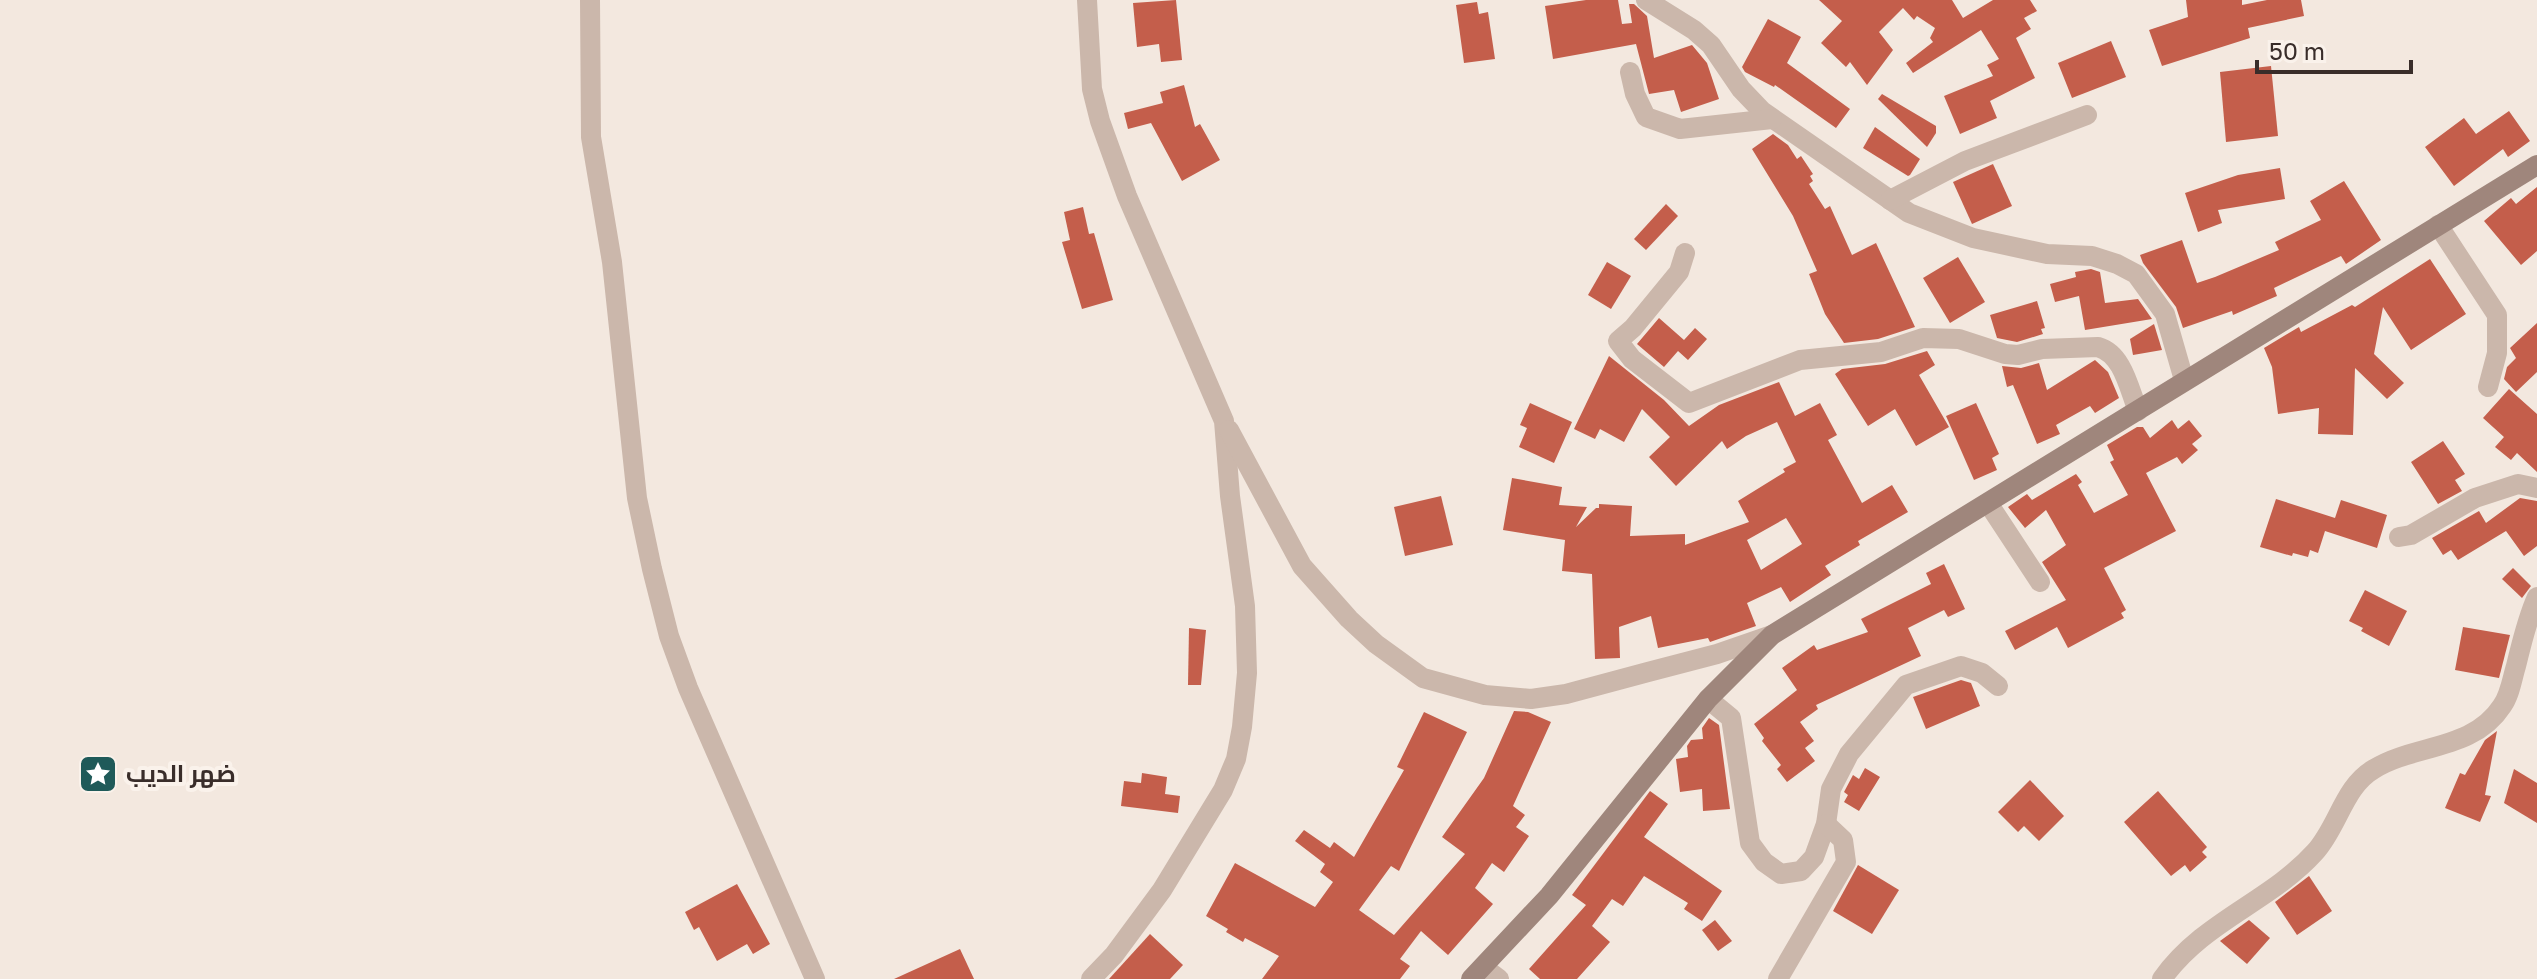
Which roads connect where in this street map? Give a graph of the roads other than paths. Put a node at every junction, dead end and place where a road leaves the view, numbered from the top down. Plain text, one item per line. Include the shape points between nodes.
1 (590, 0) edge
2 (1087, 0) edge
3 (1646, 0) edge
4 (1630, 72) dead end
5 (2087, 115) dead end
6 (1772, 119) junction
7 (2537, 165) edge
8 (1890, 200) junction
9 (2438, 225) junction
10 (1685, 253) dead end
11 (2184, 380) junction
12 (2488, 387) dead end
13 (2138, 411) junction
14 (1224, 421) junction
15 (2537, 488) edge
16 (1988, 503) junction
17 (2399, 537) dead end
18 (2040, 582) dead end
19 (2537, 597) edge
20 (1772, 635) junction
21 (1998, 686) dead end
22 (1708, 699) junction
23 (1826, 824) junction
24 (1484, 975) edge
25 (815, 979) edge
26 (1091, 979) edge
27 (1778, 979) edge
28 (2162, 979) edge

1 - 25 street via 591,137 612,262 637,498 652,569 688,688
2 - 14 street via 1092,89 1100,121
3 - 6 street via 1711,45 1741,89
4 - 6 street via 1646,117 1680,129
5 - 8 street via 1965,161
6 - 8 street
7 - 9 main road
8 - 11 street via 1973,238 2047,254 2092,256 2136,274 2165,314
9 - 11 main road
9 - 12 street via 2497,315 2497,353
10 - 13 street via 1679,272 1618,341 1632,359 1689,403 1800,360 1881,352 1923,338 1945,337 2005,354 2107,350
11 - 13 main road
13 - 16 main road
14 - 20 street via 1302,566 1376,644 1423,678 1485,695 1531,699 1717,654
14 - 26 street via 1245,606 1247,673 1236,759 1162,890
15 - 17 street via 2518,484 2475,498
16 - 18 street
16 - 20 main road
19 - 28 street via 2510,688 2490,719 2446,745 2373,769 2350,793 2315,852 2206,933
20 - 22 main road
21 - 23 street via 1961,666 1906,685 1849,754 1831,789
22 - 23 street via 1731,718 1750,843 1764,862 1781,874 1801,871 1814,857
22 - 24 main road
23 - 27 street via 1843,840 1846,862

